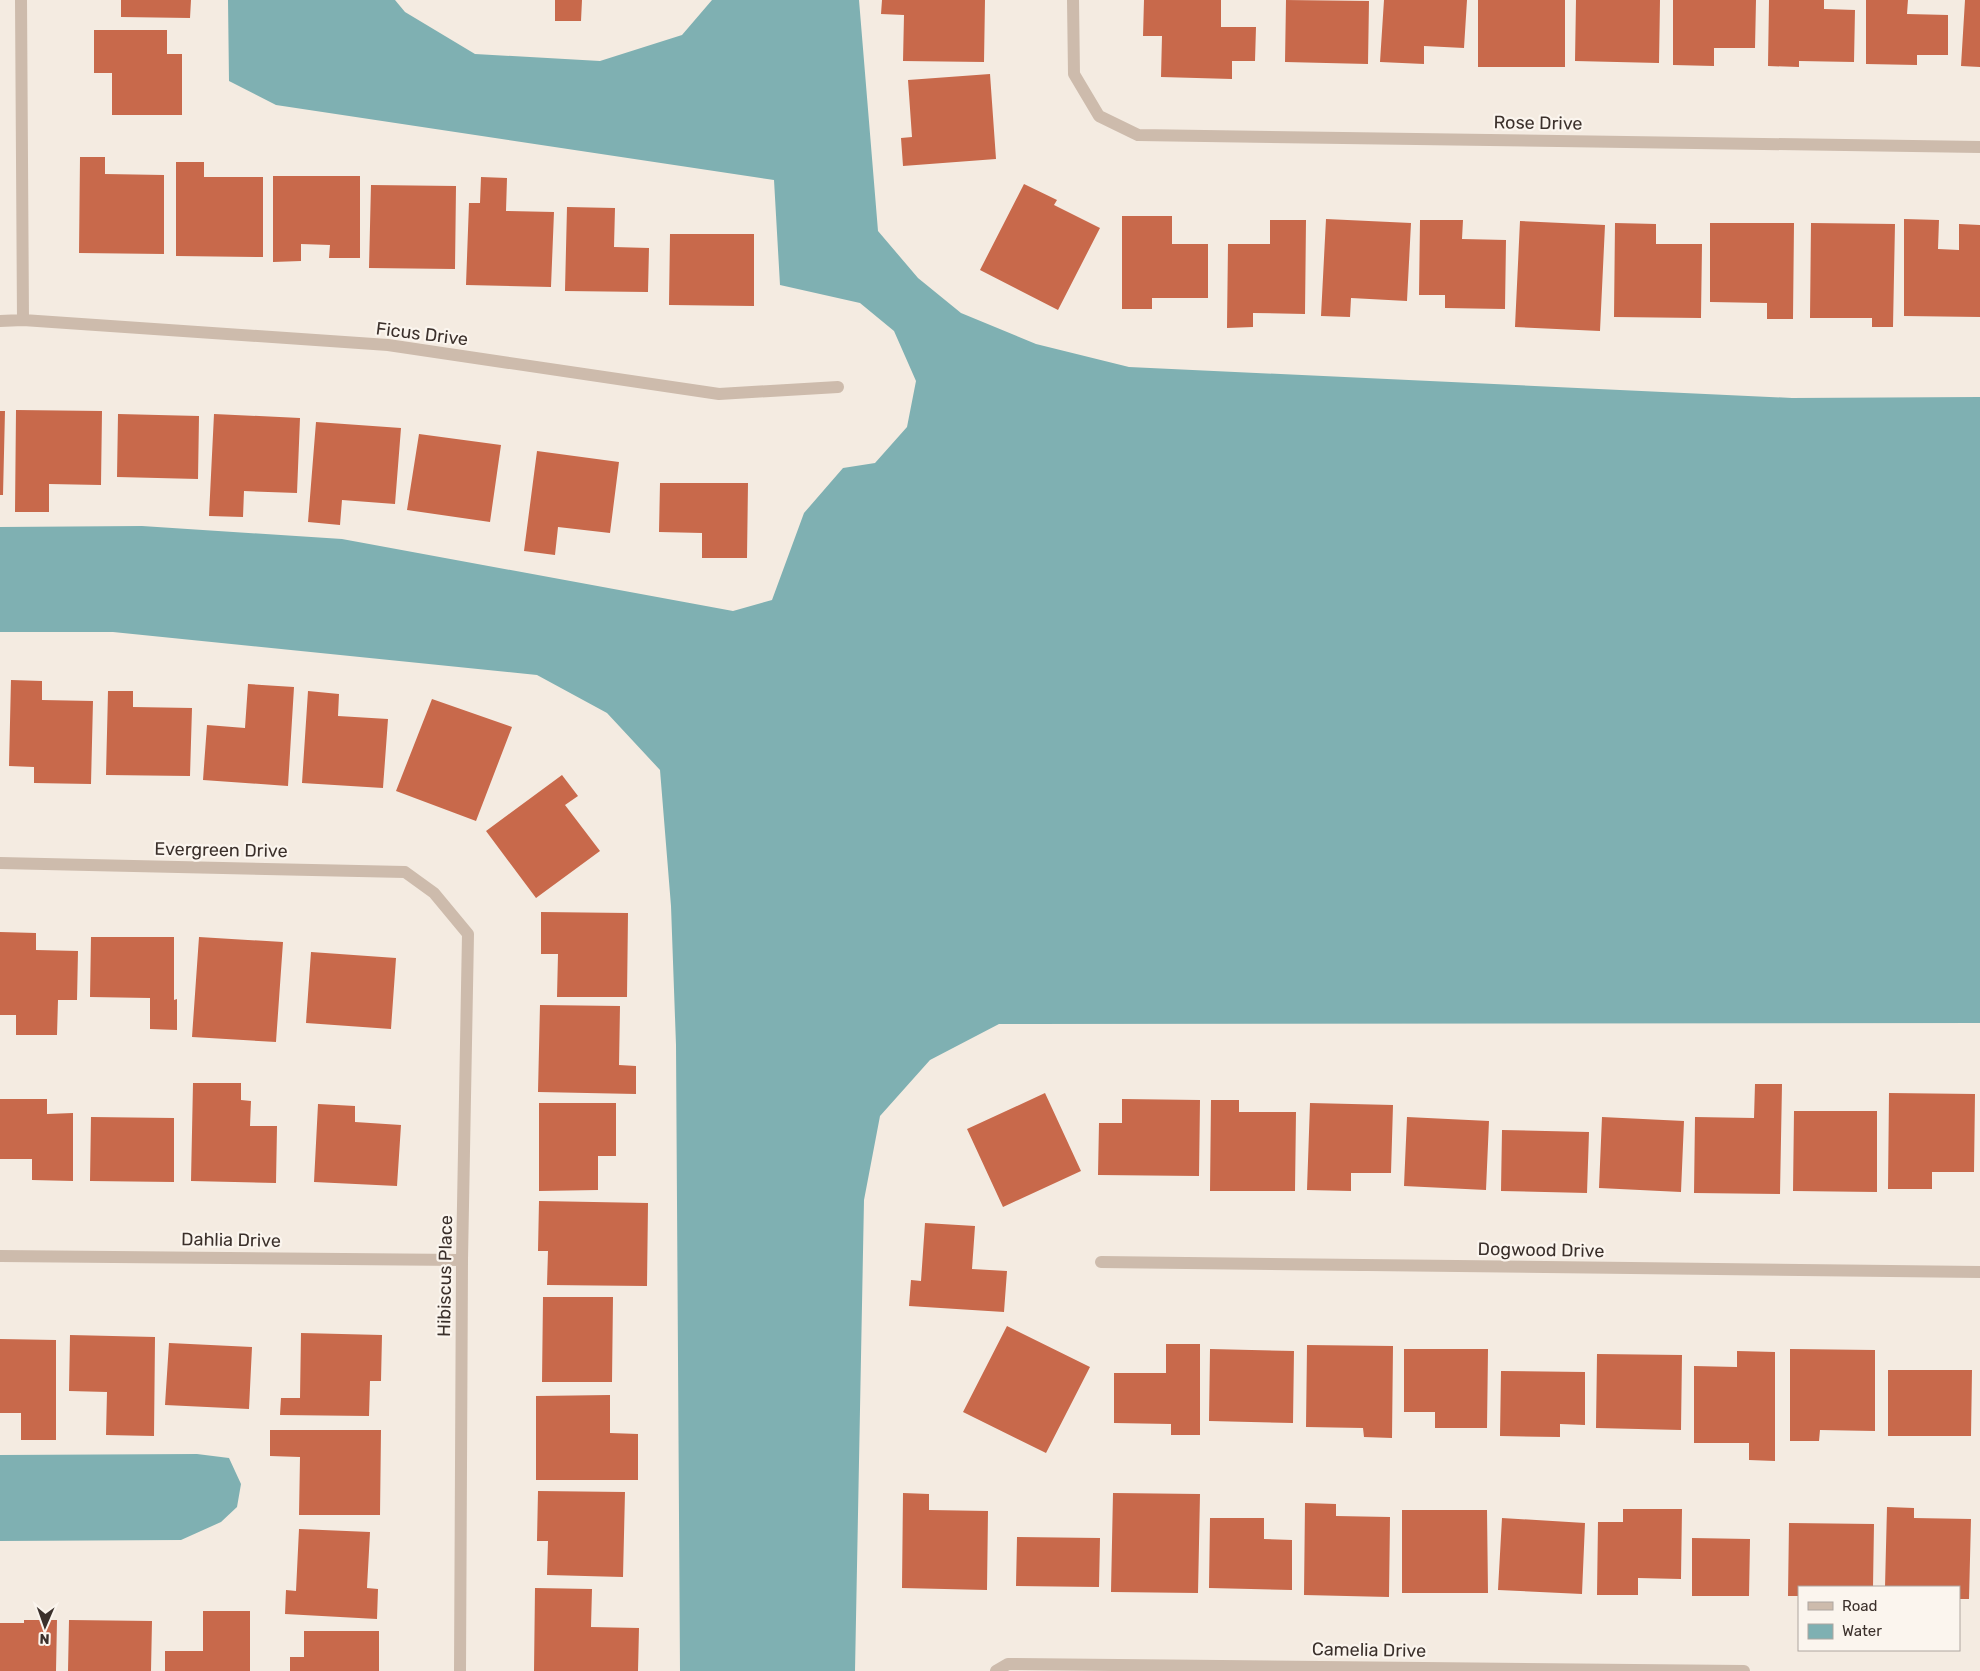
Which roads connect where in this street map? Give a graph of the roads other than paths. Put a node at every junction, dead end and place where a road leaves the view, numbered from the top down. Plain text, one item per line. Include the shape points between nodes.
1 (21, 0) edge
2 (1072, 0) edge
3 (1980, 147) edge
4 (23, 320) junction
5 (0, 321) edge
6 (838, 387) dead end
7 (0, 863) edge
8 (434, 893) joint
9 (0, 1256) edge
10 (462, 1260) junction
11 (1101, 1262) dead end
12 (1980, 1272) edge
13 (460, 1671) edge
14 (996, 1671) edge
15 (1744, 1671) edge

1 - 4 street
2 - 3 street, Rose Drive via 1074,74 1099,116 1138,135
4 - 5 street, Ficus Drive
4 - 6 street, Ficus Drive via 388,345 719,394
7 - 8 street, Evergreen Drive via 405,872
8 - 10 street, Hibiscus Place via 468,934
9 - 10 street, Dahlia Drive
10 - 13 street, Hibiscus Place
11 - 12 street, Dogwood Drive
14 - 15 street, Camelia Drive via 1008,1664

